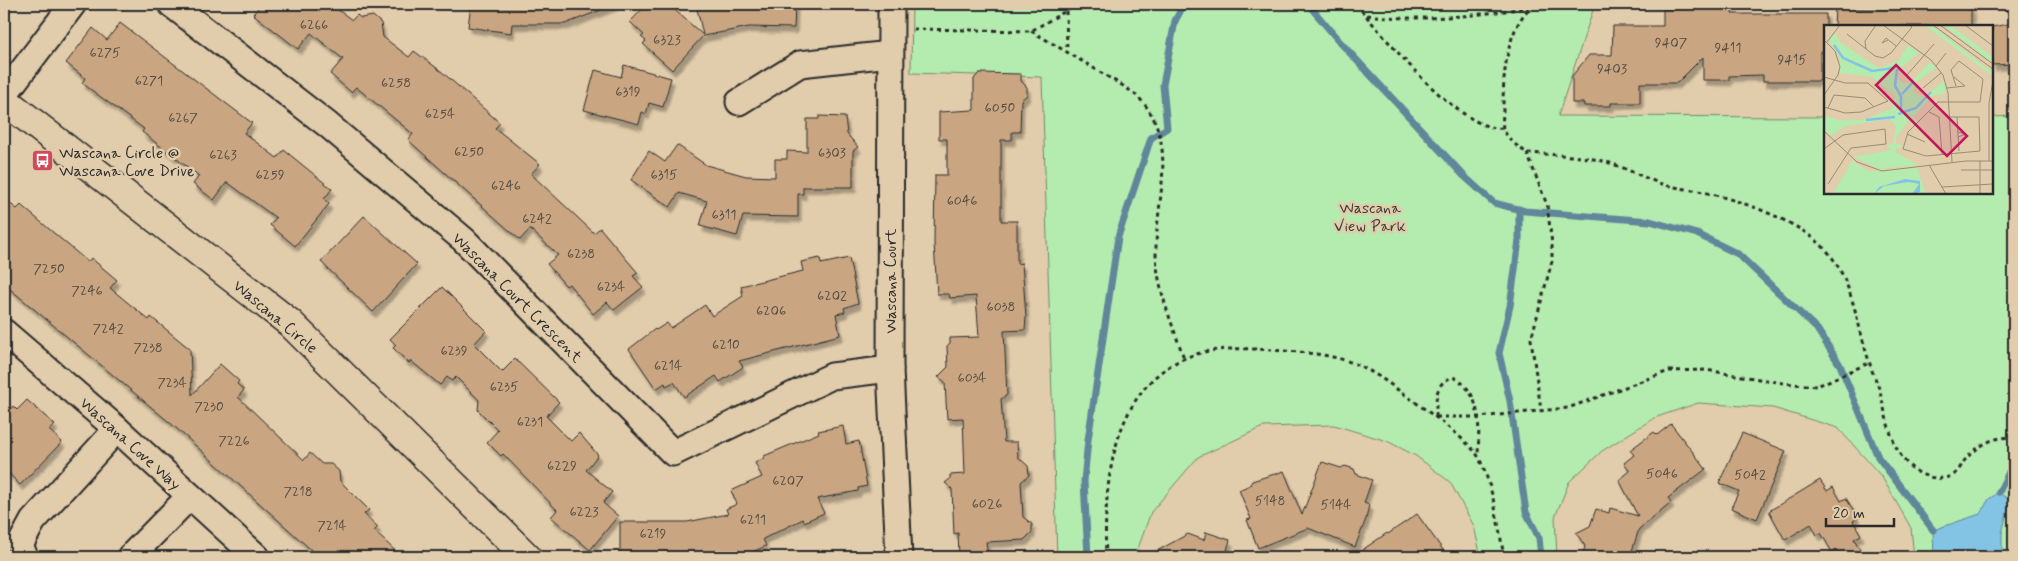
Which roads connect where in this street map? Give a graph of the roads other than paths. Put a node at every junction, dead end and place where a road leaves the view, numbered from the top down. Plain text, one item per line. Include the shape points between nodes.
1 (73, 4) edge
2 (170, 4) edge
3 (891, 4) edge
4 (890, 54) junction
5 (4, 95) edge
6 (4, 100) edge
7 (739, 102) dead end
8 (4, 332) edge
9 (890, 369) junction
10 (117, 429) junction
11 (190, 496) junction
12 (25, 557) edge
13 (130, 557) edge
14 (257, 557) edge
15 (527, 557) edge
16 (899, 557) edge

1 - 5 street
2 - 9 street, Wascana Court Crescent via 328,124 464,240 673,453 832,376
3 - 4 street, Wascana Court
4 - 7 street via 800,64
4 - 9 street, Wascana Court
6 - 15 street, Wascana Circle via 290,323
8 - 10 street, Wascana Cove Way
9 - 16 street, Wascana Court
10 - 11 street, Wascana Cove Way
10 - 12 street via 33,521 20,545
11 - 13 street
11 - 14 street, Wascana Cove Way

